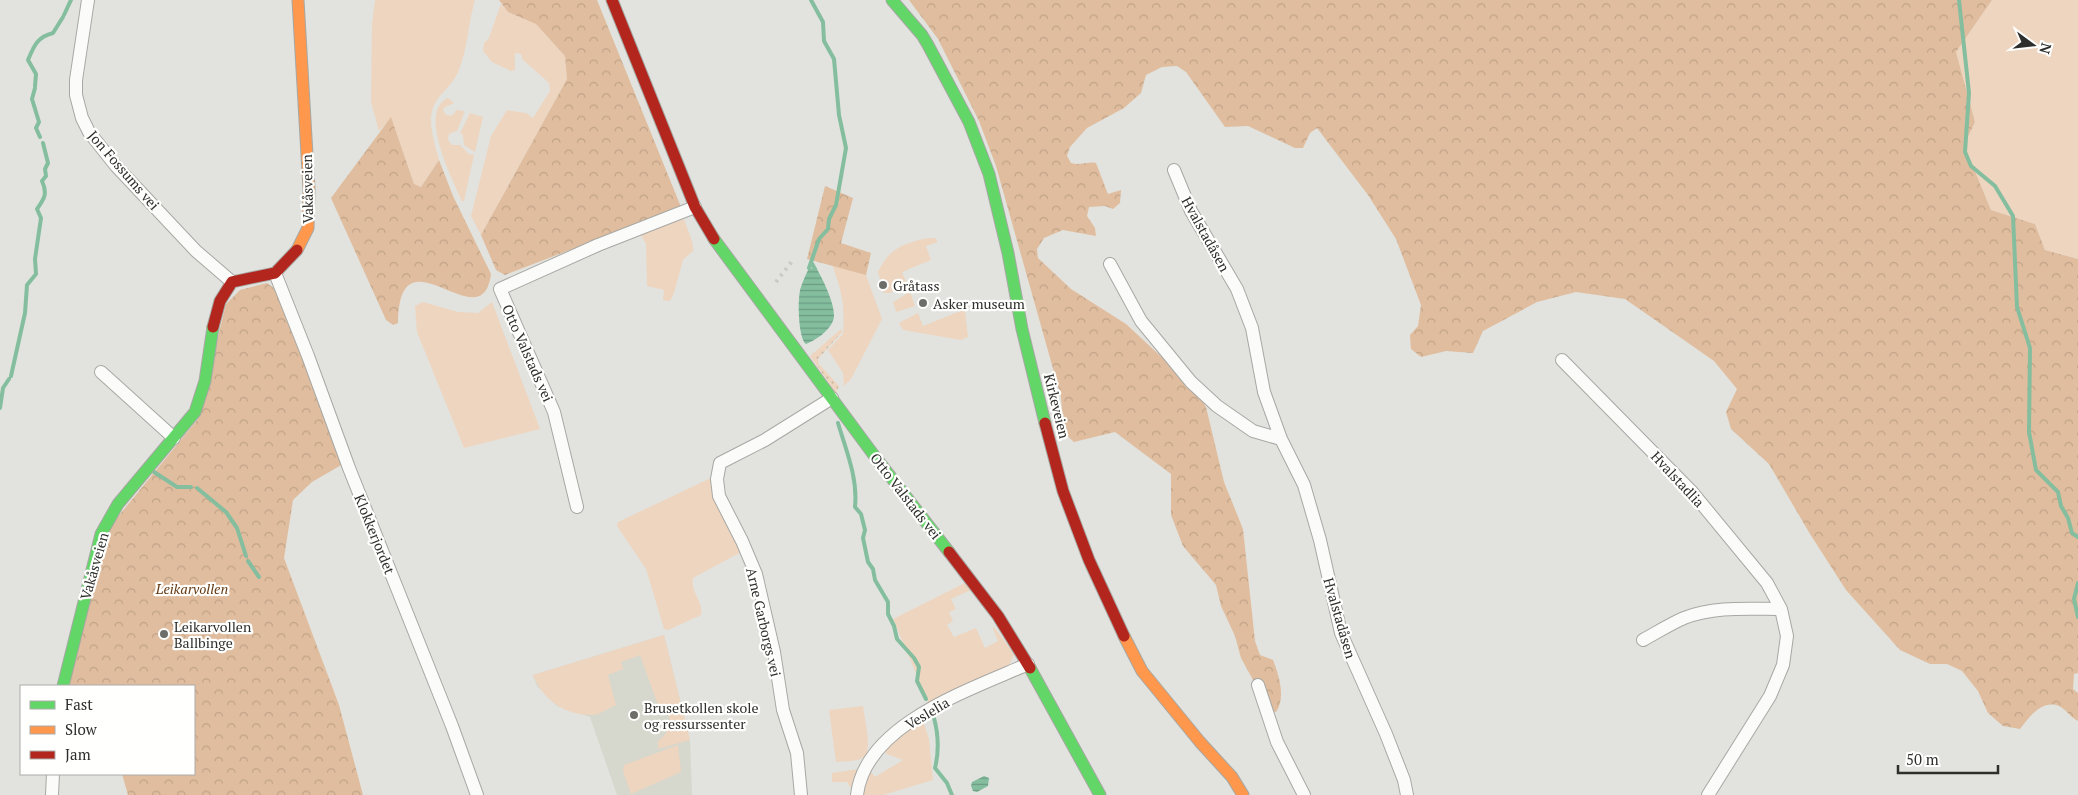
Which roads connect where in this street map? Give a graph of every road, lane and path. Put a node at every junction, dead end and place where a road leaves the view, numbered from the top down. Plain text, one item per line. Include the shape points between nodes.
1 (88, 0) edge
2 (298, 0) edge
3 (612, 0) edge
4 (892, 0) edge
5 (1174, 170) dead end
6 (695, 207) junction
7 (1110, 264) dead end
8 (275, 272) junction
9 (232, 282) junction
10 (1562, 360) dead end
11 (101, 372) dead end
12 (832, 398) junction
13 (174, 438) junction
14 (1281, 439) junction
15 (577, 506) dead end
16 (1781, 609) junction
17 (1643, 640) dead end
18 (1028, 664) junction
19 (62, 685) edge
20 (1258, 685) dead end
21 (52, 775) edge
22 (52, 795) edge
23 (477, 795) edge
24 (801, 795) edge
25 (857, 795) edge
26 (1100, 795) edge
27 (1243, 795) edge
28 (1304, 795) edge
29 (1407, 795) edge
30 (1708, 795) edge

1 - 9 street, Jon Fossums vei via 76,80 82,118 116,166 196,251
2 - 8 street, Vakåsveien via 310,216 300,246
3 - 6 street, Otto Valstads vei
4 - 27 street, Kirkeveien via 928,44 979,146 1000,219 1022,329 1063,491 1090,560 1142,671 1232,777
5 - 14 street, Hvalstadåsen via 1191,211 1237,289 1252,328 1264,392
6 - 12 street, Otto Valstads vei via 717,244
6 - 15 street, Otto Valstads vei via 598,245 500,289 554,412
7 - 14 street via 1141,321 1191,382 1252,431
8 - 9 street
8 - 23 street, Klokkerjordet
9 - 13 street, Vakåsveien via 220,300 213,323 205,381 194,412
10 - 16 street, Hvalstadlia via 1692,492 1767,583
11 - 13 street
12 - 18 street, Otto Valstads vei via 998,616
12 - 24 street, Arne Garborgs vei via 765,440 720,463 717,479 718,496 756,574 783,710 797,753
13 - 19 street, Vakåsveien via 118,504 101,534
14 - 29 street, Hvalstadåsen via 1304,484 1341,632 1386,734
16 - 17 street via 1723,609 1702,613 1685,618
16 - 30 street, Hvalstadlia via 1787,636 1783,665 1770,696
18 - 25 street, Veslelia via 936,706 909,722 885,742 868,764
18 - 26 street, Otto Valstads vei
20 - 28 street via 1277,742
21 - 22 street

